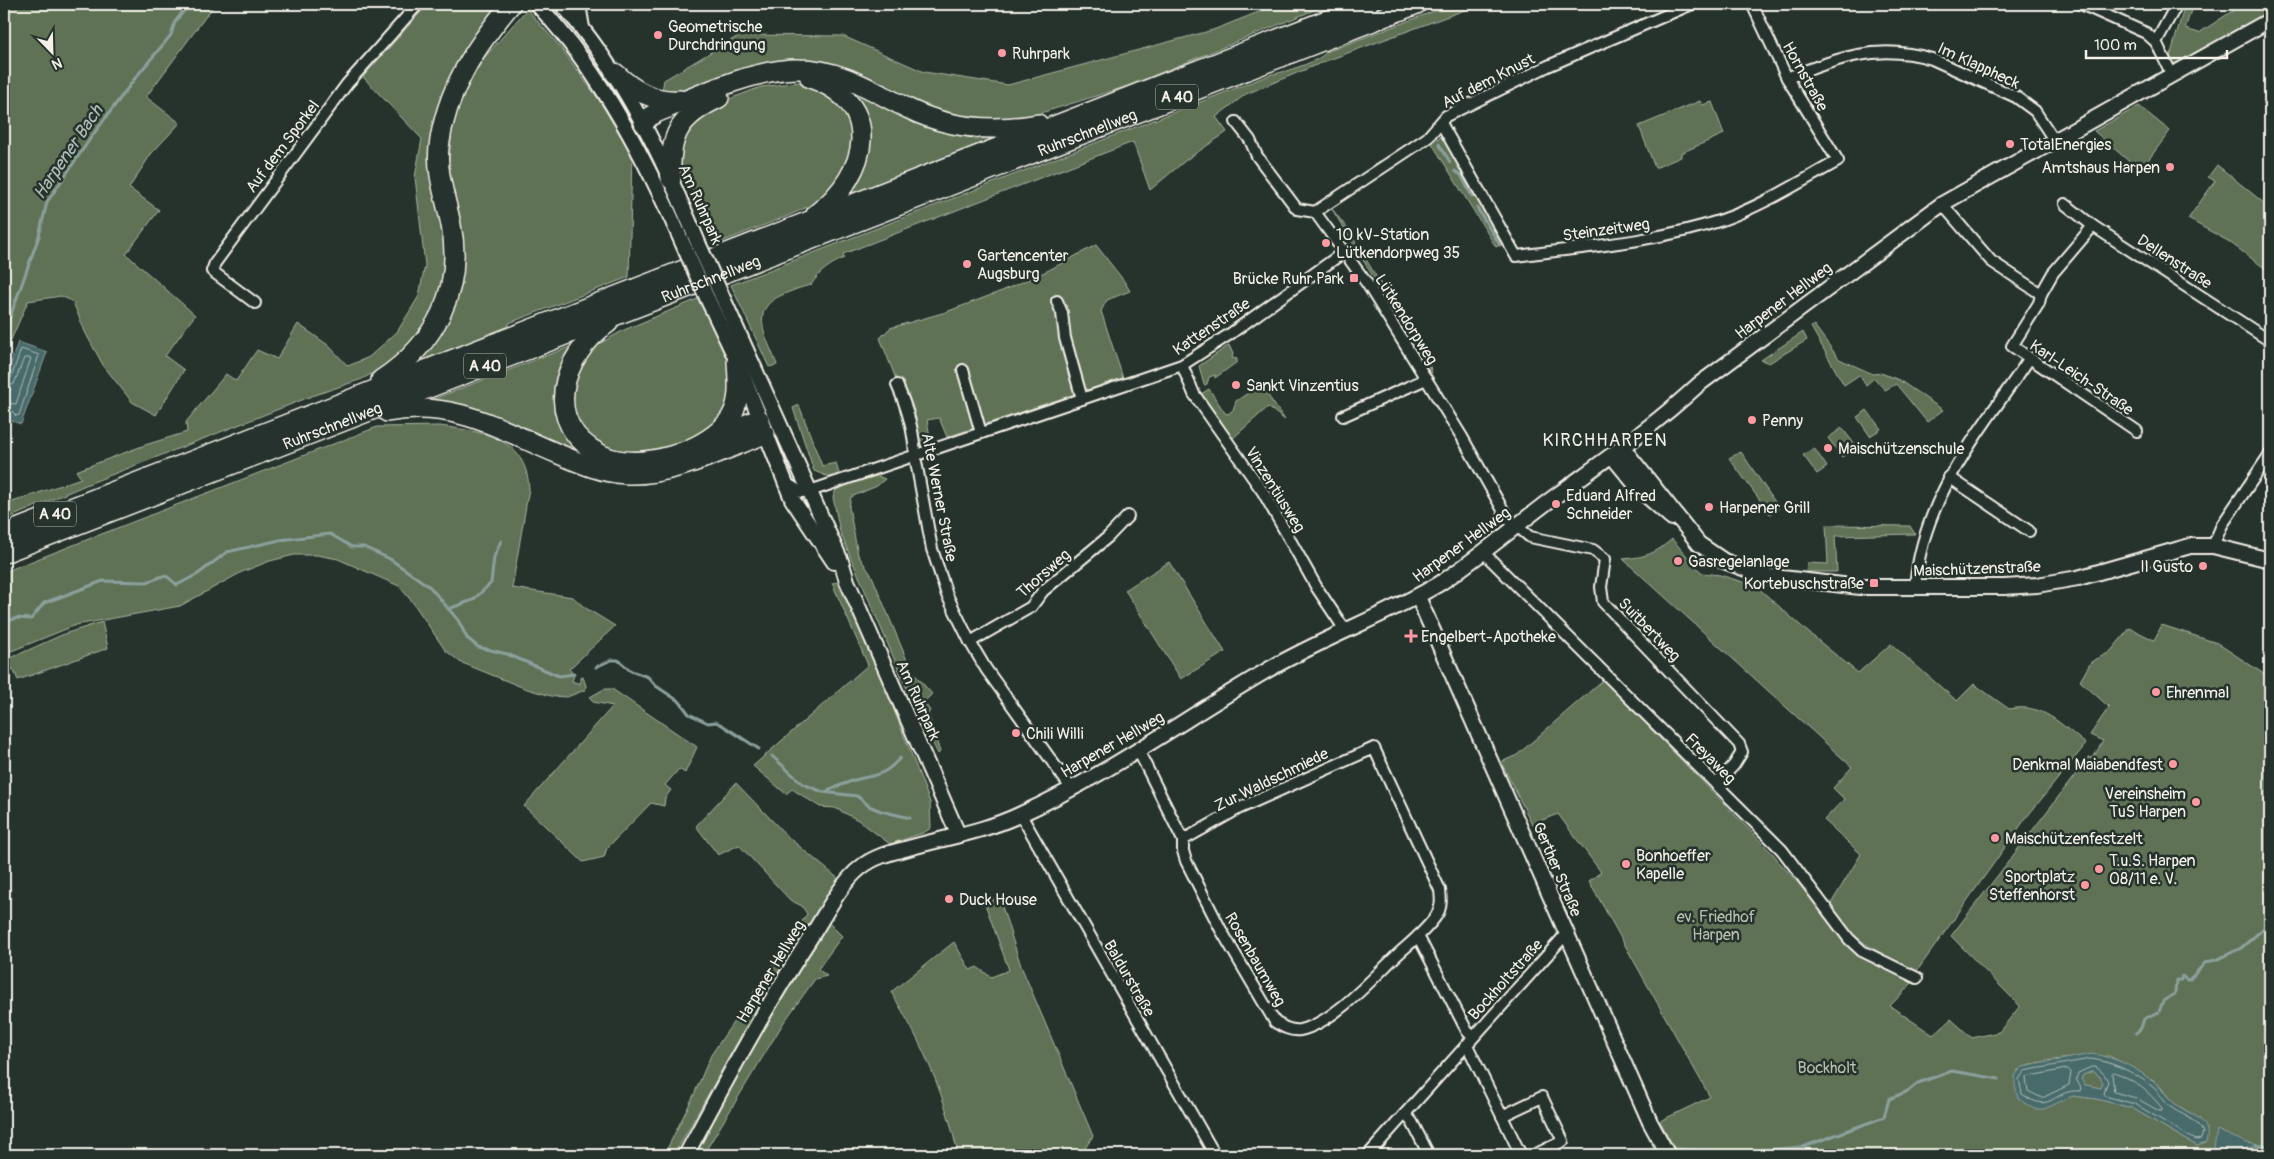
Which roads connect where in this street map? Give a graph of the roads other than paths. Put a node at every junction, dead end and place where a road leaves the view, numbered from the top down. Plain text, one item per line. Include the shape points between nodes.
1 (418, 4) edge
2 (511, 4) edge
3 (537, 4) edge
4 (562, 4) edge
5 (580, 4) edge
6 (1368, 4) edge
7 (1417, 4) edge
8 (1692, 4) edge
9 (1752, 4) edge
10 (2081, 4) edge
11 (2177, 4) edge
12 (2270, 20) edge
13 (584, 28) junction
14 (2156, 42) junction
15 (615, 72) junction
16 (2172, 75) junction
17 (1787, 78) junction
18 (693, 97) junction
19 (1086, 114) junction
20 (1236, 122) dead end
21 (644, 123) junction
22 (1441, 123) junction
23 (2054, 140) junction
24 (638, 147) junction
25 (1838, 161) joint
26 (671, 179) junction
27 (1942, 204) junction
28 (2065, 204) dead end
29 (1315, 212) junction
30 (2093, 226) junction
31 (791, 228) junction
32 (693, 248) junction
33 (1344, 252) junction
34 (2041, 294) junction
35 (714, 297) junction
36 (1057, 301) dead end
37 (255, 303) dead end
38 (639, 306) junction
39 (2270, 341) edge
40 (2029, 359) junction
41 (737, 361) junction
42 (1182, 365) junction
43 (963, 370) dead end
44 (1426, 379) junction
45 (896, 384) dead end
46 (1082, 399) junction
47 (1343, 416) dead end
48 (330, 417) junction
49 (766, 421) junction
50 (2137, 431) dead end
51 (981, 433) junction
52 (703, 443) junction
53 (1617, 452) junction
54 (2270, 454) edge
55 (915, 456) junction
56 (1949, 477) junction
57 (785, 483) junction
58 (810, 491) junction
59 (1128, 516) dead end
60 (1515, 526) junction
61 (811, 528) junction
62 (2030, 531) dead end
63 (4, 534) edge
64 (2212, 546) junction
65 (1483, 552) junction
66 (4, 553) edge
67 (2270, 560) edge
68 (847, 581) junction
69 (1915, 588) junction
70 (1418, 597) junction
71 (1345, 630) junction
72 (970, 642) junction
73 (1374, 748) joint
74 (1138, 750) junction
75 (1716, 784) junction
76 (1071, 788) junction
77 (1020, 814) junction
78 (958, 834) junction
79 (1183, 840) junction
80 (1567, 933) junction
81 (1418, 936) junction
82 (1917, 978) dead end
83 (1470, 1041) junction
84 (1405, 1114) junction
85 (1502, 1116) junction
86 (686, 1155) edge
87 (1215, 1155) edge
88 (1368, 1155) edge
89 (1429, 1155) edge
90 (1521, 1155) edge
91 (1534, 1155) edge
92 (1668, 1155) edge

1 - 37 street, Auf dem Sporkel via 347,84 215,263 212,271
2 - 48 highway via 480,42 458,81 443,123 439,176 452,233 454,270 439,320 403,364
3 - 24 main road, Am Ruhrpark via 569,40 604,89
4 - 13 main road, Am Ruhrpark
5 - 13 street
6 - 19 highway, Ruhrschnellweg / A 40
7 - 38 highway, Ruhrschnellweg / A 40
8 - 22 street, Auf dem Knust via 1496,90 1446,116
9 - 17 street, Hornstraße
10 - 14 street via 2146,34
11 - 14 street
12 - 16 main road, Harpener Hellweg
13 - 15 main road, Am Ruhrpark
14 - 16 street
15 - 18 highway via 631,87 652,98 671,101
15 - 21 main road, Am Ruhrpark
16 - 23 main road, Harpener Hellweg
17 - 23 street, Im Klappheck via 1849,56 1873,52 1919,55 2016,97 2035,111
17 - 25 street, Hornstraße
18 - 19 highway via 756,76 801,69 850,80 927,117 968,128 1012,128
18 - 21 highway via 648,117
19 - 31 highway, Ruhrschnellweg / A 40
20 - 29 street via 1297,209
21 - 24 main road
21 - 26 main road, Am Ruhrpark
22 - 25 street, Steinzeitweg via 1516,256 1690,229 1758,204
22 - 29 street, Auf dem Knust via 1427,138
23 - 27 main road, Harpener Hellweg
24 - 32 main road, Am Ruhrpark
26 - 31 highway via 673,142 686,118 698,109 769,79 807,77 826,84 847,100 855,112 862,139 859,159 832,200 812,217
26 - 32 main road, Am Ruhrpark
27 - 34 street via 1991,261
27 - 53 main road, Harpener Hellweg via 1698,386 1670,413
28 - 30 street, Dellenstraße
29 - 33 street, Lütkendorpweg
30 - 34 street, Karl-Leich-Straße via 2053,274
30 - 39 street, Dellenstraße
31 - 48 highway, Ruhrschnellweg / A 40
32 - 35 main road, Am Ruhrpark, bridge
33 - 42 street, Kattenstraße
33 - 44 street, Lütkendorpweg via 1366,281
34 - 40 street, Karl-Leich-Straße via 2039,303 2012,346
35 - 41 main road, Am Ruhrpark
35 - 49 main road, Am Ruhrpark
36 - 46 street
38 - 48 highway, Ruhrschnellweg / A 40
38 - 52 highway via 597,332 577,356 562,396 567,420 591,448 603,456 622,461 650,460
40 - 50 street, Karl-Leich-Straße
40 - 56 street
41 - 49 main road, Am Ruhrpark
41 - 52 highway via 737,402 732,416 720,431
42 - 46 street, Kattenstraße
42 - 71 street, Vinzentiusweg via 1194,394 1263,492 1317,588
43 - 51 street
44 - 47 street
44 - 60 street, Lütkendorpweg
45 - 55 street, Alte Werner Straße via 910,425
46 - 51 street, Kattenstraße
48 - 49 highway via 428,409 451,411 489,423 590,467 626,474 665,471
48 - 63 highway, Ruhrschnellweg / A 40
48 - 66 highway, Ruhrschnellweg / A 40
49 - 52 highway
49 - 57 main road, Am Ruhrpark
49 - 58 main road, Am Ruhrpark
51 - 55 street, Kattenstraße
53 - 60 main road, Harpener Hellweg
53 - 69 main road, Maischützenstraße via 1653,503 1714,556 1765,576 1833,585
54 - 64 street
55 - 58 street, Kattenstraße
55 - 72 street, Alte Werner Straße via 932,549 947,595
56 - 62 street
56 - 69 street via 1926,528
57 - 58 street via 801,492
57 - 61 main road, Am Ruhrpark
58 - 61 street via 804,508
58 - 68 main road, Am Ruhrpark
59 - 72 street, Thorsweg via 1108,537 1043,591 1030,607
60 - 65 main road, Harpener Hellweg
60 - 75 street, Suitbertweg via 1530,537 1593,550 1605,559 1601,587 1603,602 1740,744 1742,752
61 - 68 main road, Am Ruhrpark
64 - 67 main road, Maischützenstraße
64 - 69 main road, Maischützenstraße via 2190,546 2078,578 2037,585
65 - 70 main road, Harpener Hellweg
65 - 75 street, Freyaweg
68 - 78 main road, Am Ruhrpark
70 - 71 main road, Harpener Hellweg
70 - 80 main road, Gerther Straße
71 - 74 main road, Harpener Hellweg via 1269,669
72 - 76 street, Alte Werner Straße
73 - 79 street, Zur Waldschmiede via 1240,808
73 - 81 street, Rosenbaumweg via 1440,890 1440,907
74 - 76 main road, Harpener Hellweg
74 - 79 street, Rosenbaumweg
75 - 82 street, Freyaweg via 1782,850 1849,939 1862,951
76 - 77 main road, Harpener Hellweg
77 - 78 main road, Harpener Hellweg
77 - 87 street, Baldurstraße
78 - 86 main road, Harpener Hellweg via 889,854 858,869 790,969
79 - 81 street, Rosenbaumweg via 1186,861 1221,930 1275,1022 1283,1027 1300,1030 1328,1016
80 - 83 street, Bockholtstraße
80 - 92 main road, Gerther Straße via 1650,1122
81 - 83 street
83 - 84 street, Bockholtstraße
83 - 85 street, Bockholtstraße
84 - 88 street, Bockholtstraße
84 - 89 street
85 - 90 street, Bockholtstraße
85 - 91 street via 1542,1097 1563,1141

